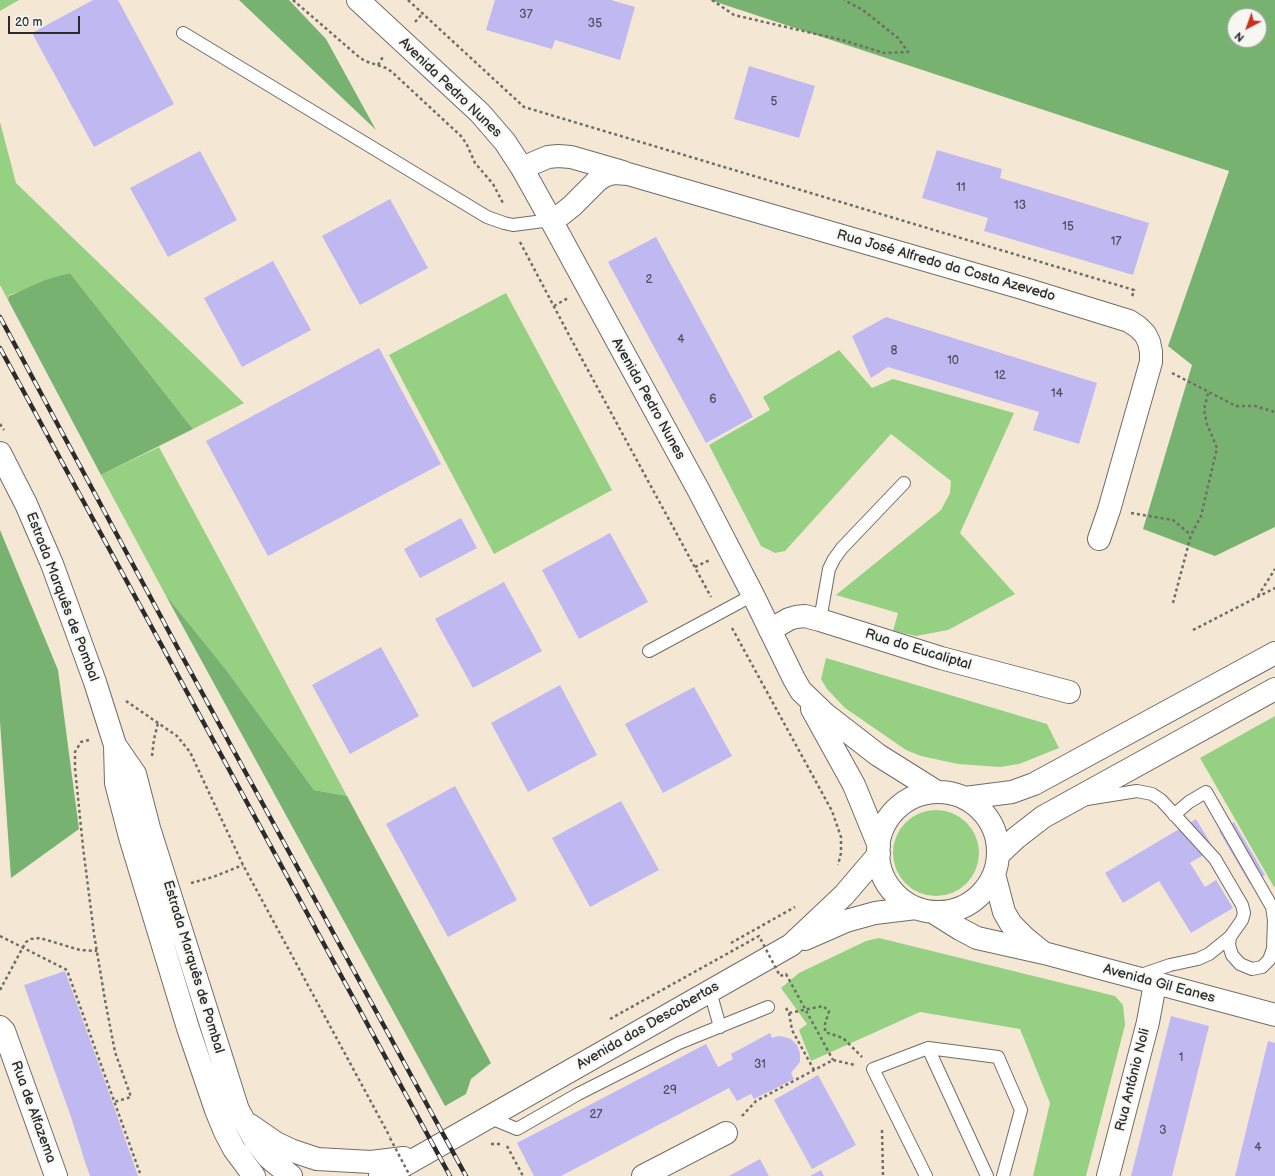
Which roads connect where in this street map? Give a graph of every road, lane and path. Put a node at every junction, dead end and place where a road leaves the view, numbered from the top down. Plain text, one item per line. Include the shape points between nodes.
1 (293, 0) edge
2 (358, 0) edge
3 (408, 0) edge
4 (712, 0) edge
5 (844, 0) edge
6 (183, 33) dead end
7 (522, 168) junction
8 (628, 174) junction
9 (500, 196) dead end
10 (551, 220) junction
11 (524, 250) dead end
12 (1129, 321) junction
13 (1151, 362) junction
14 (1208, 393) junction
15 (1275, 412) edge
16 (0, 453) edge
17 (904, 483) dead end
18 (1109, 510) junction
19 (1191, 535) junction
20 (1099, 539) dead end
21 (1275, 569) edge
22 (1275, 588) edge
23 (753, 595) junction
24 (1258, 597) junction
25 (712, 599) dead end
26 (1173, 603) dead end
27 (820, 620) junction
28 (733, 630) dead end
29 (770, 630) junction
30 (1193, 630) dead end
31 (649, 651) dead end
32 (1275, 653) edge
33 (1275, 690) edge
34 (801, 691) junction
35 (1069, 692) dead end
36 (125, 700) dead end
37 (115, 745) junction
38 (937, 792) junction
39 (965, 798) junction
40 (1070, 802) junction
41 (1174, 815) junction
42 (879, 850) junction
43 (997, 864) junction
44 (243, 865) junction
45 (837, 866) dead end
46 (168, 889) junction
47 (799, 904) dead end
48 (925, 910) junction
49 (0, 936) edge
50 (1230, 937) junction
51 (731, 943) dead end
52 (791, 945) junction
53 (22, 949) junction
54 (97, 951) junction
55 (1044, 953) junction
56 (1134, 978) junction
57 (1155, 984) junction
58 (0, 990) edge
59 (710, 991) junction
60 (786, 1006) dead end
61 (768, 1007) dead end
62 (789, 1013) junction
63 (1275, 1015) edge
64 (610, 1019) dead end
65 (0, 1027) edge
66 (720, 1027) junction
67 (928, 1048) junction
68 (833, 1060) junction
69 (873, 1068) junction
70 (814, 1070) junction
71 (756, 1101) dead end
72 (114, 1102) junction
73 (488, 1117) junction
74 (244, 1120) junction
75 (882, 1129) dead end
76 (726, 1133) dead end
77 (506, 1144) dead end
78 (419, 1156) junction
79 (395, 1175) edge
80 (56, 1176) edge
81 (141, 1176) edge
82 (254, 1176) edge
83 (291, 1176) edge
84 (523, 1176) edge
85 (642, 1176) edge
86 (883, 1176) edge
87 (926, 1176) edge
88 (987, 1176) edge
89 (1003, 1176) edge
90 (1108, 1176) edge

1 - 9 path via 359,57 392,72 462,137 474,163 486,174
2 - 7 main road, Avenida Pedro Nunes via 480,113 505,142
3 - 12 path via 524,106 1134,290
4 - 5 path via 734,15 842,40 884,53 908,52 898,38 863,10
6 - 10 lane via 487,217 513,225
7 - 8 main road via 548,157 558,156 571,157
7 - 10 main road, Avenida Pedro Nunes
8 - 10 main road, Rua José Alfredo da Costa Azevedo via 606,175 572,206
8 - 12 main road, Rua José Alfredo da Costa Azevedo
10 - 23 main road, Avenida Pedro Nunes
11 - 25 path
12 - 13 main road, Rua José Alfredo da Costa Azevedo via 1147,338
13 - 14 path
13 - 18 main road, Rua José Alfredo da Costa Azevedo
14 - 15 path via 1236,406 1255,406
14 - 19 path via 1204,410 1217,448 1201,516
16 - 37 main road, Estrada Marquês de Pombal via 52,564
17 - 27 lane via 834,559 829,569
18 - 19 path via 1173,520
18 - 20 main road, Rua José Alfredo da Costa Azevedo
19 - 26 path
21 - 24 path
22 - 24 path
23 - 29 main road, Avenida Pedro Nunes
23 - 31 lane
24 - 30 path
27 - 29 main road, Rua do Eucaliptal via 805,616 796,617
27 - 35 main road, Rua do Eucaliptal via 941,658
28 - 45 path via 832,811 841,837 841,853
29 - 34 main road, Avenida Pedro Nunes
32 - 39 main road via 1034,784 1012,792
33 - 40 main road
34 - 38 main road, Avenida Pedro Nunes via 825,714 872,750
34 - 42 main road via 854,785
36 - 44 path via 176,736 190,752
37 - 46 main road, Estrada Marquês de Pombal via 135,774
37 - 54 path via 87,740 81,742 75,752 83,847
37 - 82 main road, Estrada Marquês de Pombal via 116,783 188,1028 216,1110 234,1149
38 - 39 main road via 948,792
38 - 42 main road via 911,798 896,809 886,823 880,838
39 - 43 main road via 980,808 990,822 997,837
40 - 41 lane via 1137,791 1152,794
40 - 43 main road via 1043,817 1016,838
41 - 50 lane via 1215,859 1242,905 1242,920
41 - 50 lane via 1206,792 1272,907 1273,949 1269,960 1262,967 1252,969 1240,964 1232,955
42 - 48 main road via 881,870 889,885 900,898
42 - 52 main road, Avenida das Descobertas via 844,895
43 - 48 main road via 984,892 968,904 951,911
43 - 55 main road via 1000,903 1008,918 1025,938
44 - 46 path via 213,877
44 - 79 path, bridge via 390,1138
46 - 74 main road, Estrada Marquês de Pombal via 238,1110
47 - 51 path
48 - 52 main road via 875,913 846,921
48 - 55 main road, Avenida Gil Eanes via 977,938
49 - 53 path
50 - 56 lane via 1209,954 1198,959 1170,965
52 - 59 main road, Avenida das Descobertas
53 - 54 path via 26,942 40,938 80,950
53 - 58 path
53 - 72 path via 67,970
54 - 72 path via 115,1052 131,1097
55 - 56 main road, Avenida Gil Eanes
56 - 57 main road, Avenida Gil Eanes
57 - 63 main road, Avenida Gil Eanes
57 - 90 main road, Rua António Noli via 1148,1022
59 - 66 lane
59 - 73 main road, Avenida das Descobertas
60 - 62 path
61 - 66 lane
62 - 69 path via 823,1006 828,1011 825,1032 843,1038
62 - 70 path via 792,1030
64 - 68 path, bridge via 759,936 780,976 786,974
65 - 80 main road, Rua de Alfazema via 4,1030
66 - 73 lane via 679,1043 517,1129
67 - 69 lane
67 - 88 lane
67 - 89 lane via 998,1057 1021,1110
68 - 69 path
68 - 70 path
69 - 87 lane
70 - 71 path
72 - 81 path
73 - 78 main road, Avenida das Descobertas
74 - 78 main road via 276,1143 317,1159 371,1162
74 - 83 main road, Estrada Marquês de Pombal via 268,1158
75 - 86 path
76 - 85 main road
77 - 84 path
78 - 79 main road, Avenida das Descobertas

